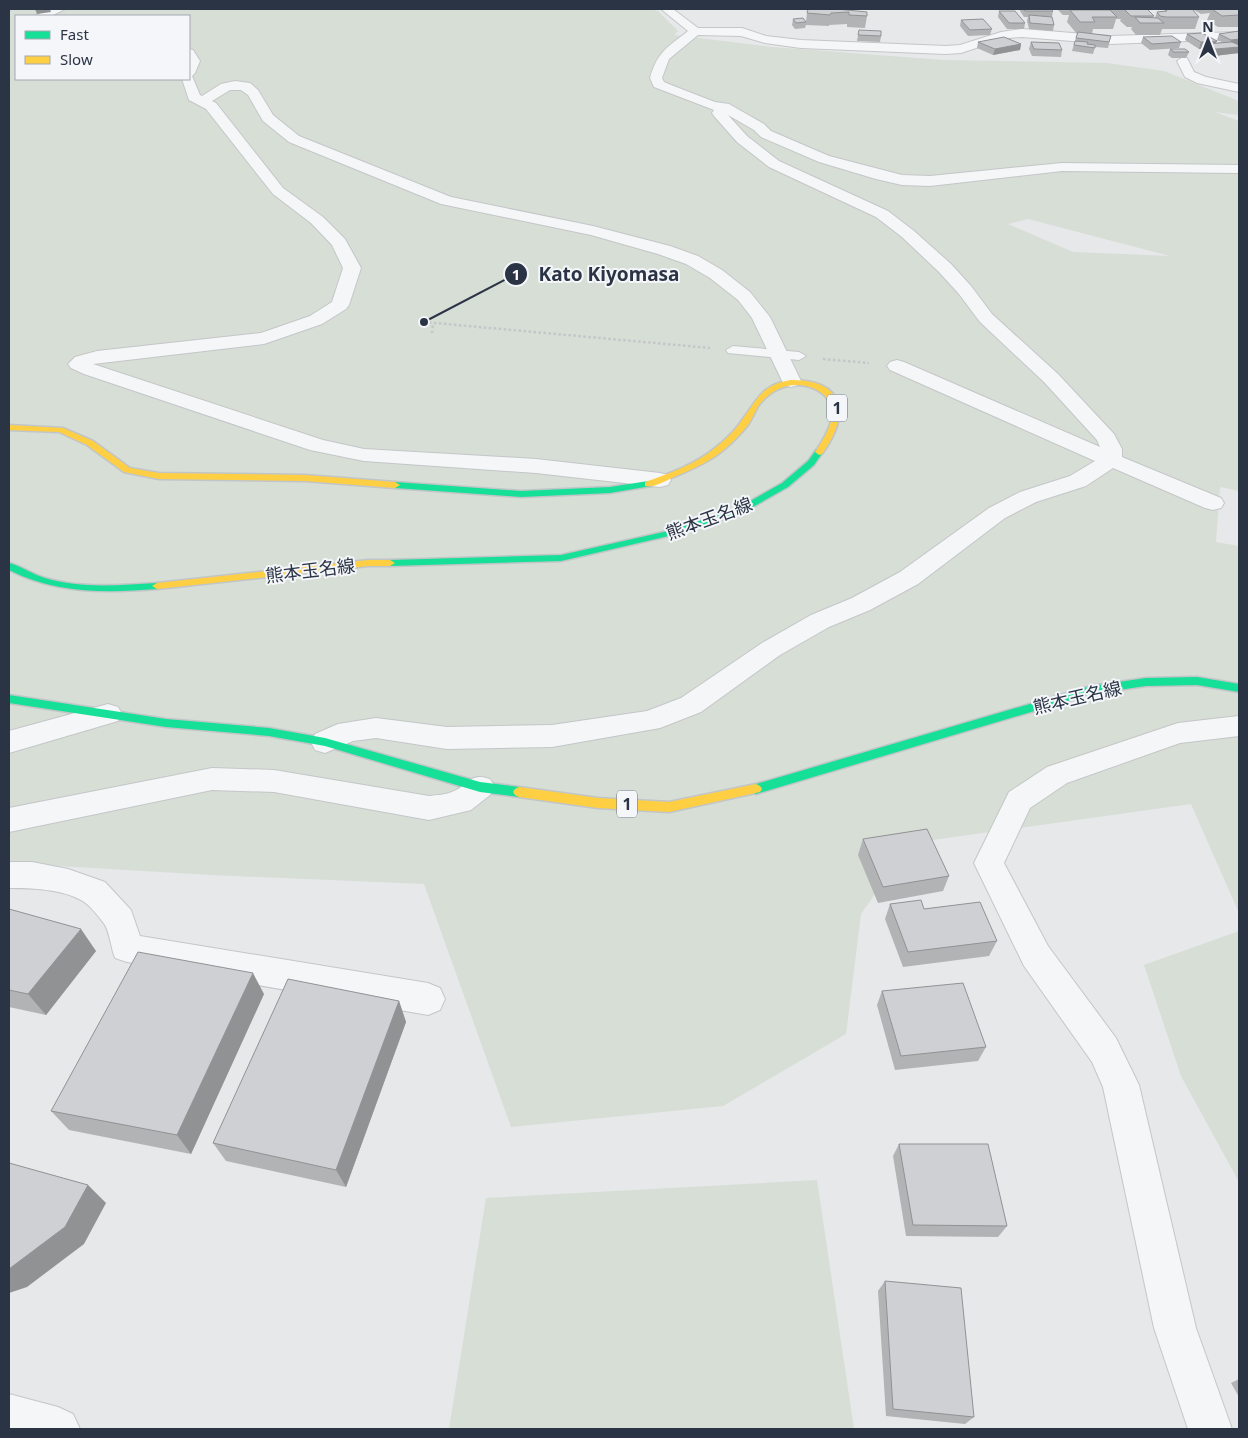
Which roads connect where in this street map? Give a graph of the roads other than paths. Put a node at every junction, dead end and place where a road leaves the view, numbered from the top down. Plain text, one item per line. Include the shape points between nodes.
1 (59, 9) edge
2 (666, 9) edge
3 (44, 15) edge
4 (1118, 28) dead end
5 (695, 32) junction
6 (1239, 35) edge
7 (1127, 44) junction
8 (190, 55) edge
9 (1183, 61) edge
10 (190, 71) edge
11 (188, 80) edge
12 (1239, 88) edge
13 (203, 101) junction
14 (713, 106) junction
15 (1239, 169) edge
16 (733, 350) road end
17 (778, 354) junction
18 (799, 356) road end
19 (897, 366) road end
20 (791, 381) junction
21 (9, 427) edge
22 (1111, 460) junction
23 (660, 480) junction
24 (1212, 502) dead end
25 (9, 566) edge
26 (1239, 688) edge
27 (9, 699) edge
28 (108, 714) junction
29 (1239, 726) edge
30 (9, 742) edge
31 (325, 742) junction
32 (480, 787) junction
33 (9, 820) edge
34 (9, 875) edge
35 (428, 999) dead end
36 (9, 1416) edge
37 (58, 1429) edge
38 (1210, 1429) edge

1 - 3 street
2 - 5 street
4 - 7 street
5 - 7 street via 742,32 801,44 946,50 1022,33
5 - 14 street via 665,56 656,78 666,88
6 - 7 street
8 - 10 street via 194,61
9 - 12 street via 1189,74
11 - 13 street via 194,97
13 - 17 street via 226,87 245,86 268,118 294,139 447,201 593,231 692,260 744,296 761,317
13 - 23 street via 211,106 278,191 317,220 339,243 352,268 340,305 316,320 264,338 97,357 78,364 318,445 364,455 536,466
14 - 15 street via 724,107 766,134 814,155 861,171 902,180 1062,167
14 - 22 street via 742,139 774,164 882,214 908,234 945,268 986,318 1051,378 1107,438
16 - 17 lane
17 - 18 lane
17 - 20 street
19 - 22 street
20 - 23 main road via 770,390 756,404 744,424 716,452
20 - 25 main road, 熊本玉名線 / 1 via 827,391 836,403 838,420 810,463 785,485 741,510 670,533 561,558 368,563 122,589 71,588
21 - 23 main road via 60,430 90,443 127,470 159,476 305,478 521,494 610,490
22 - 24 street
22 - 31 street via 1078,481 1028,497 998,513 909,578 771,649 691,705 650,721 542,736 447,738 376,728 348,731
26 - 32 main road, 熊本玉名線 / 1 via 1197,682 1146,682 1091,690 743,793 669,807 598,803
27 - 28 main road, 熊本玉名線 / 1
28 - 30 street
28 - 31 main road, 熊本玉名線 / 1 via 166,723 270,732
29 - 38 street via 1178,733 1057,775 1019,800 990,863 1036,956 1104,1050 1121,1085 1175,1328
31 - 32 main road, 熊本玉名線 / 1
32 - 33 street via 461,802 429,808 274,781 212,780
34 - 35 street via 50,878 94,892 120,920 127,948
36 - 37 street

